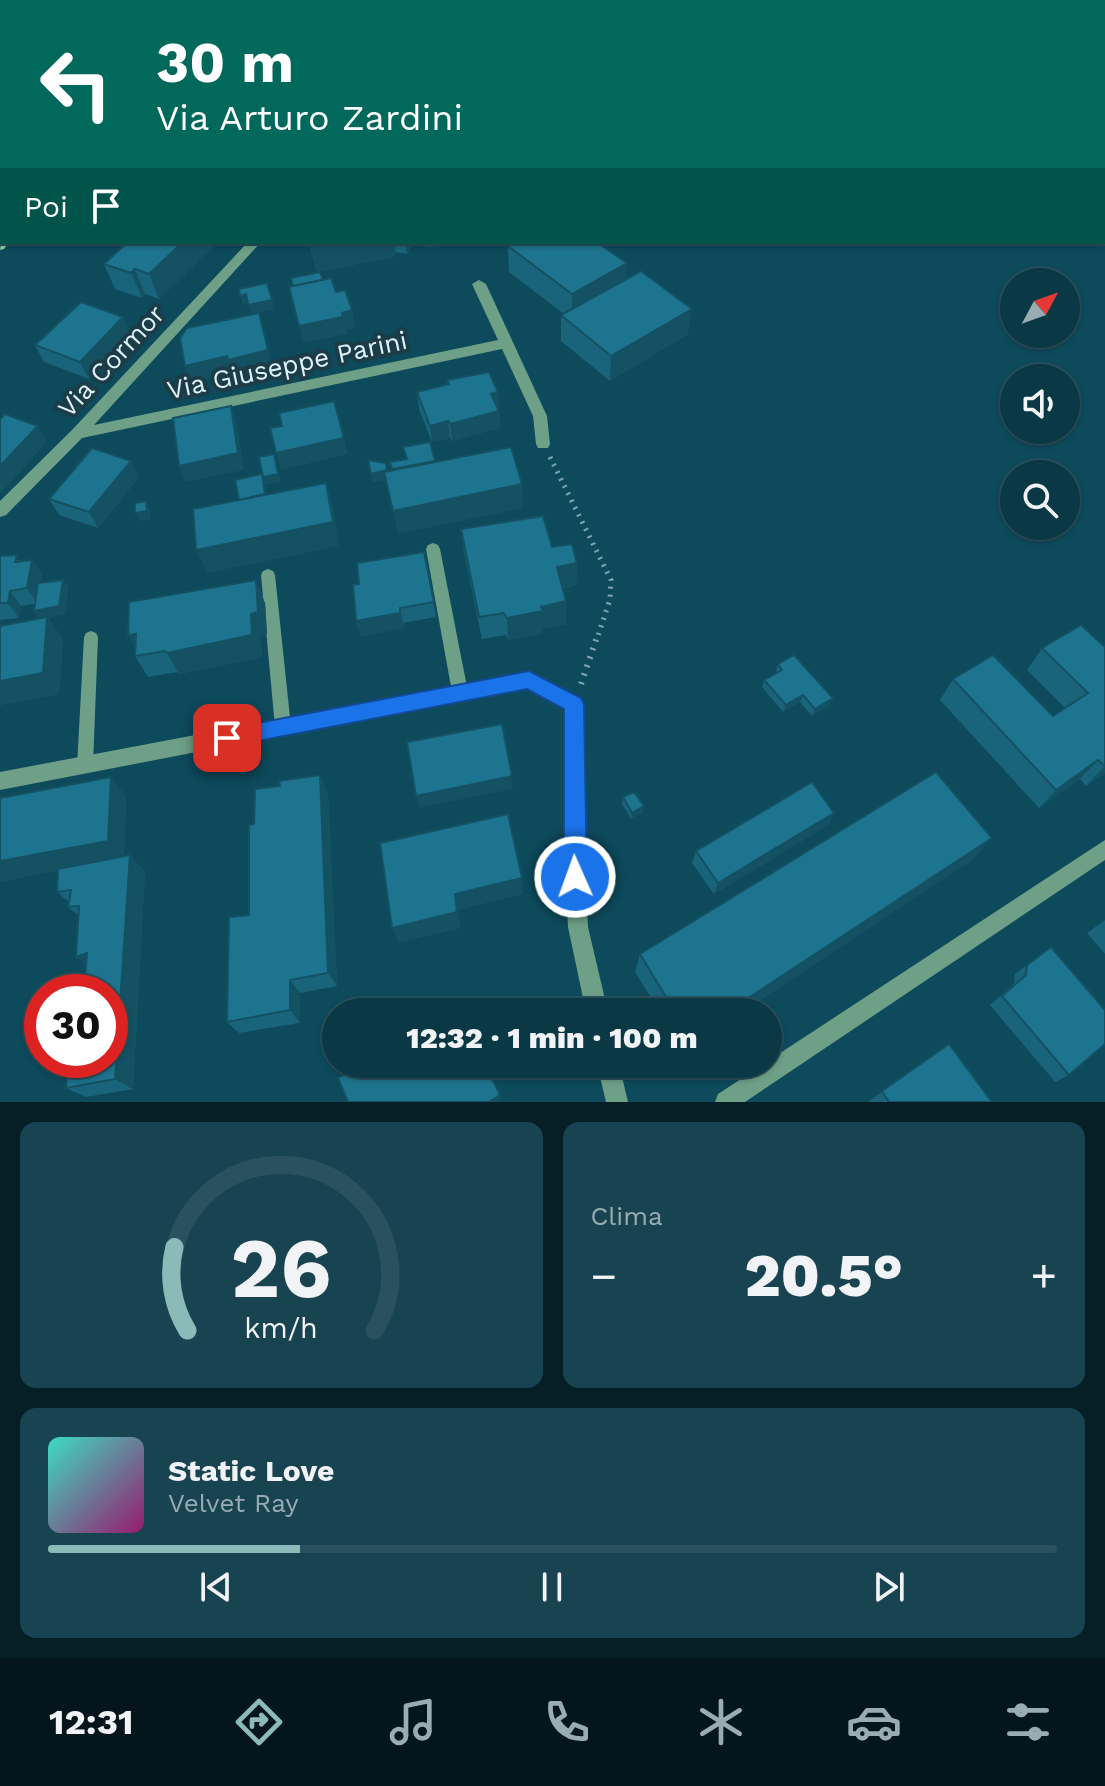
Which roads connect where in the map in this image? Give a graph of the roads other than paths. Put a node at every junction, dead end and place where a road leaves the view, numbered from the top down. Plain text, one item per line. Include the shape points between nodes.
1 (253, 244) edge
2 (479, 284) dead end
3 (506, 343) junction
4 (77, 434) junction
5 (543, 444) road end
6 (0, 511) edge
7 (433, 549) dead end
8 (268, 575) dead end
9 (91, 637) dead end
10 (460, 692) junction
11 (283, 727) junction
12 (85, 766) junction
13 (0, 781) edge
14 (1105, 849) edge
15 (594, 998) edge
16 (611, 1078) edge
17 (617, 1102) edge
18 (726, 1102) edge

1 - 4 street, Via Cormor
2 - 3 street
3 - 4 street, Via Giuseppe Parini
3 - 5 street via 540,416
4 - 6 street, Via Cormor
7 - 10 lane
8 - 11 lane
9 - 12 lane
10 - 11 street
10 - 15 street via 529,680 574,704 578,927
11 - 12 street
12 - 13 street
14 - 18 street
16 - 17 street

